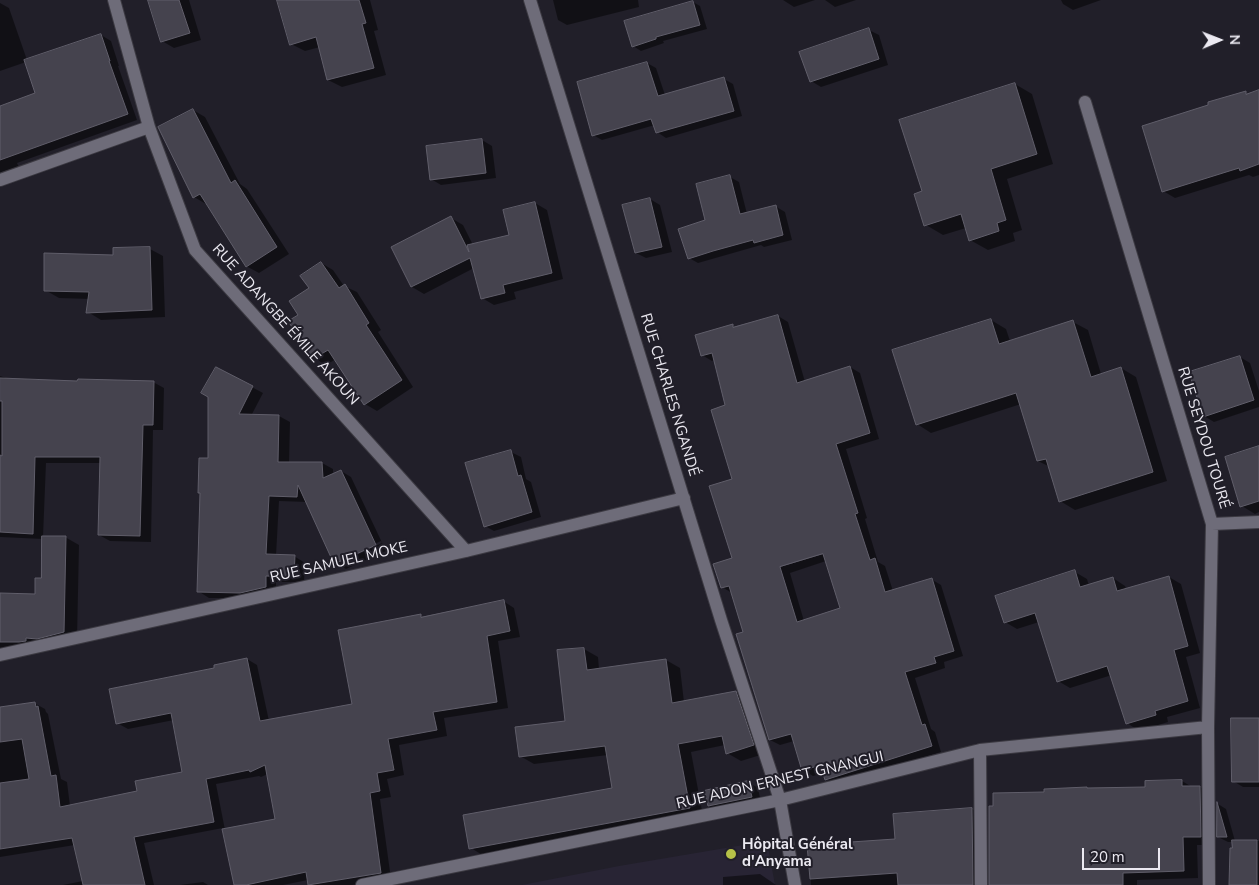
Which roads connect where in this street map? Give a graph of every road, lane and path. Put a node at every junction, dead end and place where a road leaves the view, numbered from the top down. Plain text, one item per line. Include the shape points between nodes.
1 (114, 0) edge
2 (530, 0) edge
3 (1085, 102) dead end
4 (149, 127) junction
5 (0, 180) edge
6 (684, 498) junction
7 (1259, 522) edge
8 (1212, 524) junction
9 (466, 551) junction
10 (0, 655) edge
11 (1208, 727) junction
12 (980, 750) junction
13 (780, 800) junction
14 (362, 885) edge
15 (795, 885) edge
16 (981, 885) edge
17 (1209, 885) edge

1 - 4 street, RUE ADANGBE ÉMILE AKOUN
2 - 6 street, RUE CHARLES NGANDÉ
3 - 8 street, RUE SEYDOU TOURÉ
4 - 5 street
4 - 9 street, RUE ADANGBE ÉMILE AKOUN via 196,250
6 - 9 street, RUE SAMUEL MOKE
6 - 13 street, RUE CHARLES NGANDÉ
7 - 8 street
8 - 11 street, RUE SEYDOU TOURÉ
9 - 10 street, RUE SAMUEL MOKE
11 - 12 street, RUE ADON ERNEST GNANGUI
11 - 17 street, RUE SEYDOU TOURÉ
12 - 13 street, RUE ADON ERNEST GNANGUI
12 - 16 street
13 - 14 street, RUE ADON ERNEST GNANGUI
13 - 15 street, RUE CHARLES NGANDÉ

